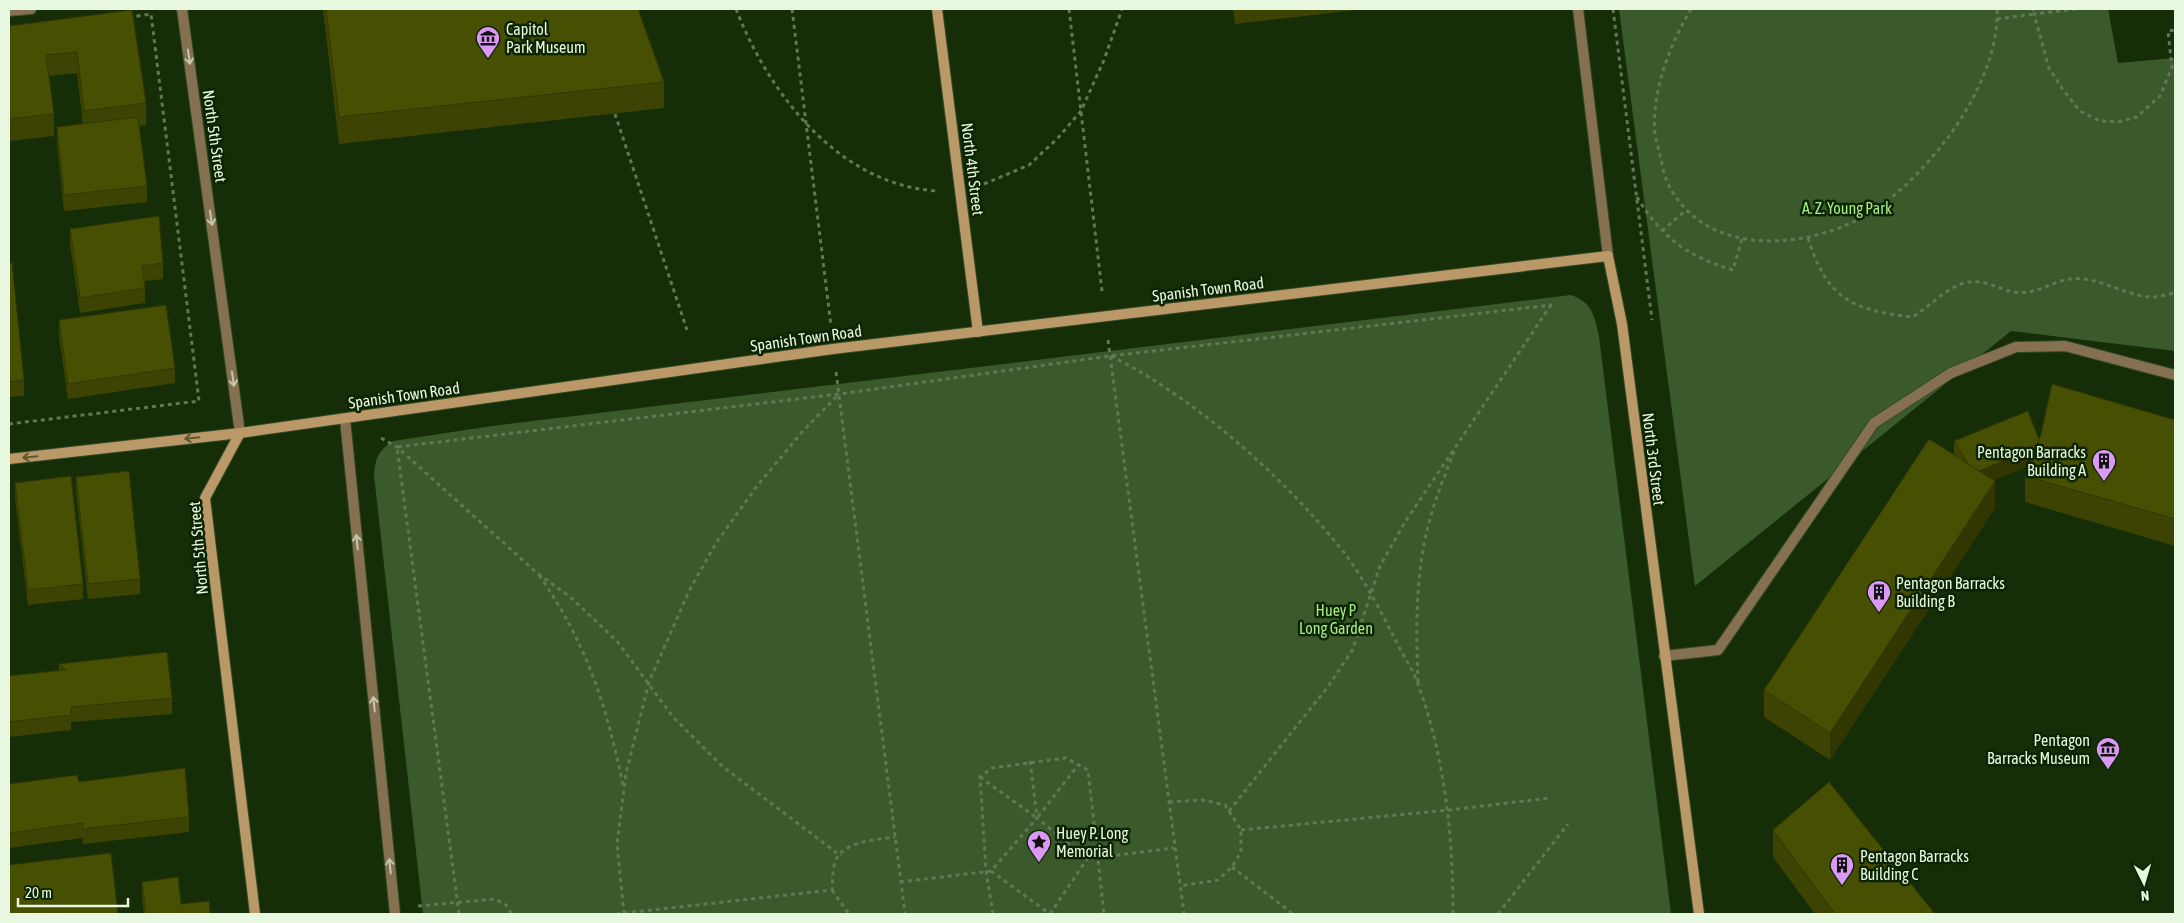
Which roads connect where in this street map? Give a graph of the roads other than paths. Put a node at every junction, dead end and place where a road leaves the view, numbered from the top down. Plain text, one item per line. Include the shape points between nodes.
1 (31, 9) edge
2 (182, 9) edge
3 (937, 9) edge
4 (1578, 9) edge
5 (9, 12) edge
6 (1608, 256) junction
7 (978, 332) junction
8 (2175, 375) edge
9 (345, 419) junction
10 (240, 433) junction
11 (9, 459) edge
12 (1664, 656) junction
13 (395, 912) edge
14 (255, 914) edge
15 (1699, 914) edge

1 - 5 street
2 -> 10 street, North 5th Street
3 - 7 street, North 4th Street
4 - 6 street, North 3rd Street
6 - 7 street, Spanish Town Road
6 - 12 street, North 3rd Street via 1622,324
7 - 9 street, Spanish Town Road via 833,349
8 - 12 street via 2065,346 2016,347 1951,374 1874,423 1718,650
9 - 10 street, Spanish Town Road
13 -> 9 street
10 -> 11 street, Spanish Town Road
10 - 14 street, North 5th Street via 205,498
12 - 15 street, North 3rd Street

